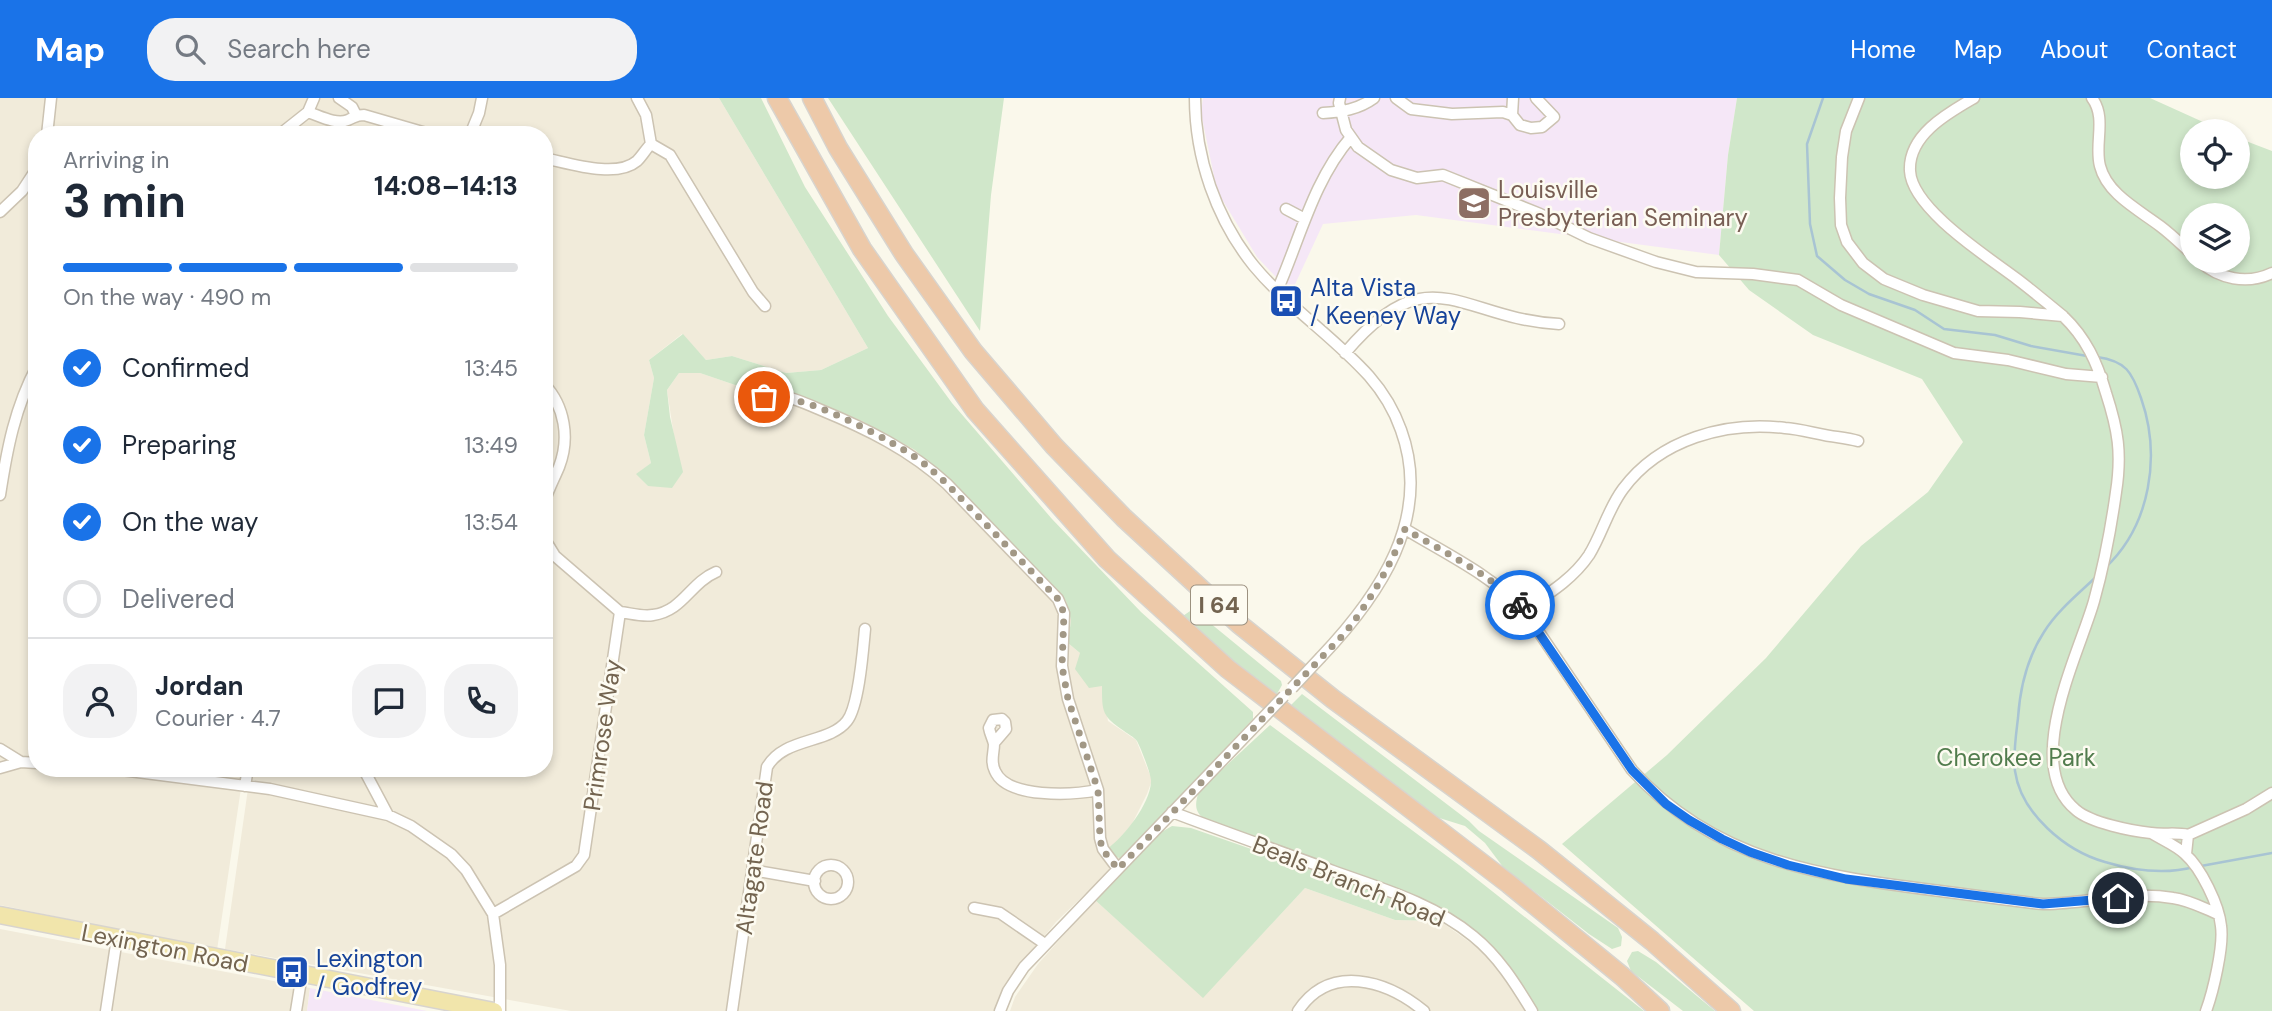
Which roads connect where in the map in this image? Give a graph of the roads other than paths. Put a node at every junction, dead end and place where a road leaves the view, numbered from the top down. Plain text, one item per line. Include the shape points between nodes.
1 (51, 98) edge
2 (314, 98) edge
3 (339, 98) edge
4 (482, 98) edge
5 (637, 98) edge
6 (777, 98) edge
7 (812, 98) edge
8 (1195, 98) edge
9 (1340, 98) edge
10 (1374, 98) edge
11 (1396, 98) edge
12 (1513, 98) edge
13 (1536, 98) edge
14 (1859, 98) edge
15 (1974, 98) edge
16 (2092, 98) edge
17 (308, 112) junction
18 (1341, 112) junction
19 (1323, 113) dead end
20 (356, 114) junction
21 (1512, 114) junction
22 (48, 126) edge
23 (290, 126) edge
24 (402, 126) edge
25 (474, 126) edge
26 (1351, 137) junction
27 (651, 144) junction
28 (553, 160) edge
29 (28, 182) edge
30 (1286, 209) dead end
31 (0, 212) edge
32 (1305, 219) junction
33 (2180, 243) edge
34 (2217, 273) edge
35 (2272, 273) edge
36 (1277, 291) junction
37 (765, 306) dead end
38 (2063, 316) junction
39 (1559, 324) dead end
40 (1345, 353) junction
41 (2101, 375) junction
42 (28, 385) edge
43 (553, 396) edge
44 (753, 401) dead end
45 (1858, 440) dead end
46 (553, 482) edge
47 (0, 495) edge
48 (1405, 529) junction
49 (553, 552) edge
50 (716, 572) dead end
51 (1524, 610) junction
52 (620, 612) junction
53 (865, 629) dead end
54 (994, 743) dead end
55 (0, 749) edge
56 (21, 761) junction
57 (28, 762) edge
58 (0, 768) edge
59 (178, 777) edge
60 (246, 777) edge
61 (368, 777) edge
62 (245, 786) junction
63 (1098, 790) junction
64 (2272, 793) edge
65 (1172, 812) junction
66 (388, 815) junction
67 (2153, 834) junction
68 (2188, 835) junction
69 (2186, 854) junction
70 (1118, 869) junction
71 (752, 870) junction
72 (815, 881) dead end
73 (974, 908) dead end
74 (493, 914) junction
75 (2218, 914) junction
76 (0, 915) edge
77 (117, 938) junction
78 (1045, 944) junction
79 (302, 974) junction
80 (106, 1011) edge
81 (296, 1011) edge
82 (494, 1011) edge
83 (500, 1011) edge
84 (732, 1011) edge
85 (1000, 1011) edge
86 (1298, 1011) edge
87 (1424, 1011) edge
88 (1532, 1011) edge
89 (1660, 1011) edge
90 (1731, 1011) edge
91 (2206, 1011) edge

1 - 22 street
2 - 17 street
3 - 20 street
4 - 25 street
5 - 27 street via 646,115
6 - 89 highway, I 64 via 862,248 975,410 1107,559 1228,669 1499,877
7 - 90 highway, I 64 via 904,254 973,351 1054,446 1124,518 1239,624 1539,850 1653,941
8 - 36 street via 1198,139 1214,196 1242,250
9 - 18 street
10 - 18 street
11 - 21 street via 1411,109 1424,111
12 - 21 street
13 - 21 street via 1554,117 1542,127 1520,125
14 - 38 street via 1846,131 1840,198 1847,242 1863,263 1884,279 1978,311
15 - 38 street via 1936,122 1922,137 1910,162 1912,181 1924,202 1950,228
16 - 33 street via 2100,117 2099,162 2105,178 2119,196
17 - 20 street via 340,121
17 - 23 street
18 - 19 street
18 - 26 street
20 - 24 street
26 - 32 street
26 - 41 street via 1391,170 1417,178 1443,175 1656,262 1696,272 1798,280 1841,305 1954,352 2066,374
27 - 28 street via 637,161 618,170
27 - 37 street via 670,155 752,292
29 - 31 street
30 - 32 street
32 - 36 street
34 - 35 street via 2248,280
36 - 40 street
38 - 41 street via 2087,342
39 - 40 street via 1531,322 1454,299 1425,298 1406,302 1382,316
40 - 48 street via 1383,394 1405,441 1412,480
41 - 67 street via 2117,425 2117,489 2095,597 2062,694 2053,763 2067,800 2083,816
42 - 47 street via 11,430
43 - 46 street via 561,411 565,438
44 - 63 street via 775,395 802,402 905,451 947,484 1058,599 1064,613 1062,666 1068,699
45 - 51 street via 1766,426 1708,433 1680,443 1654,458 1623,489 1579,568
48 - 51 street via 1485,577
48 - 65 street, bridge via 1374,593 1345,633
49 - 52 street
50 - 52 street via 704,577 668,611 647,616
51 - 75 street via 1648,788 1689,820 1750,852 1846,879 2043,904 2155,896 2187,901
52 - 74 street, Primrose Way via 584,855 576,866
53 - 71 street, Altagate Road via 847,721 779,753 767,767
54 - 63 street via 995,771 1014,788 1068,794
55 - 56 street
56 - 57 street
56 - 58 street
59 - 62 street
60 - 62 street
61 - 66 street
62 - 66 street
63 - 70 street via 1102,849
64 - 68 street
65 - 70 street
65 - 88 street, Beals Branch Road via 1354,878 1448,918 1472,934 1507,971
66 - 74 street via 450,853
67 - 68 street
67 - 69 street
68 - 69 street
69 - 75 street
70 - 78 street
71 - 72 street
71 - 84 street, Altagate Road
73 - 78 street via 1000,913
74 - 83 street
75 - 91 street via 2221,939
76 - 77 main road, Lexington Road
77 - 79 main road, Lexington Road
77 - 80 street
78 - 85 street via 1015,979
79 - 81 street
79 - 82 main road, Lexington Road
86 - 87 street via 1318,989 1350,980 1389,991

